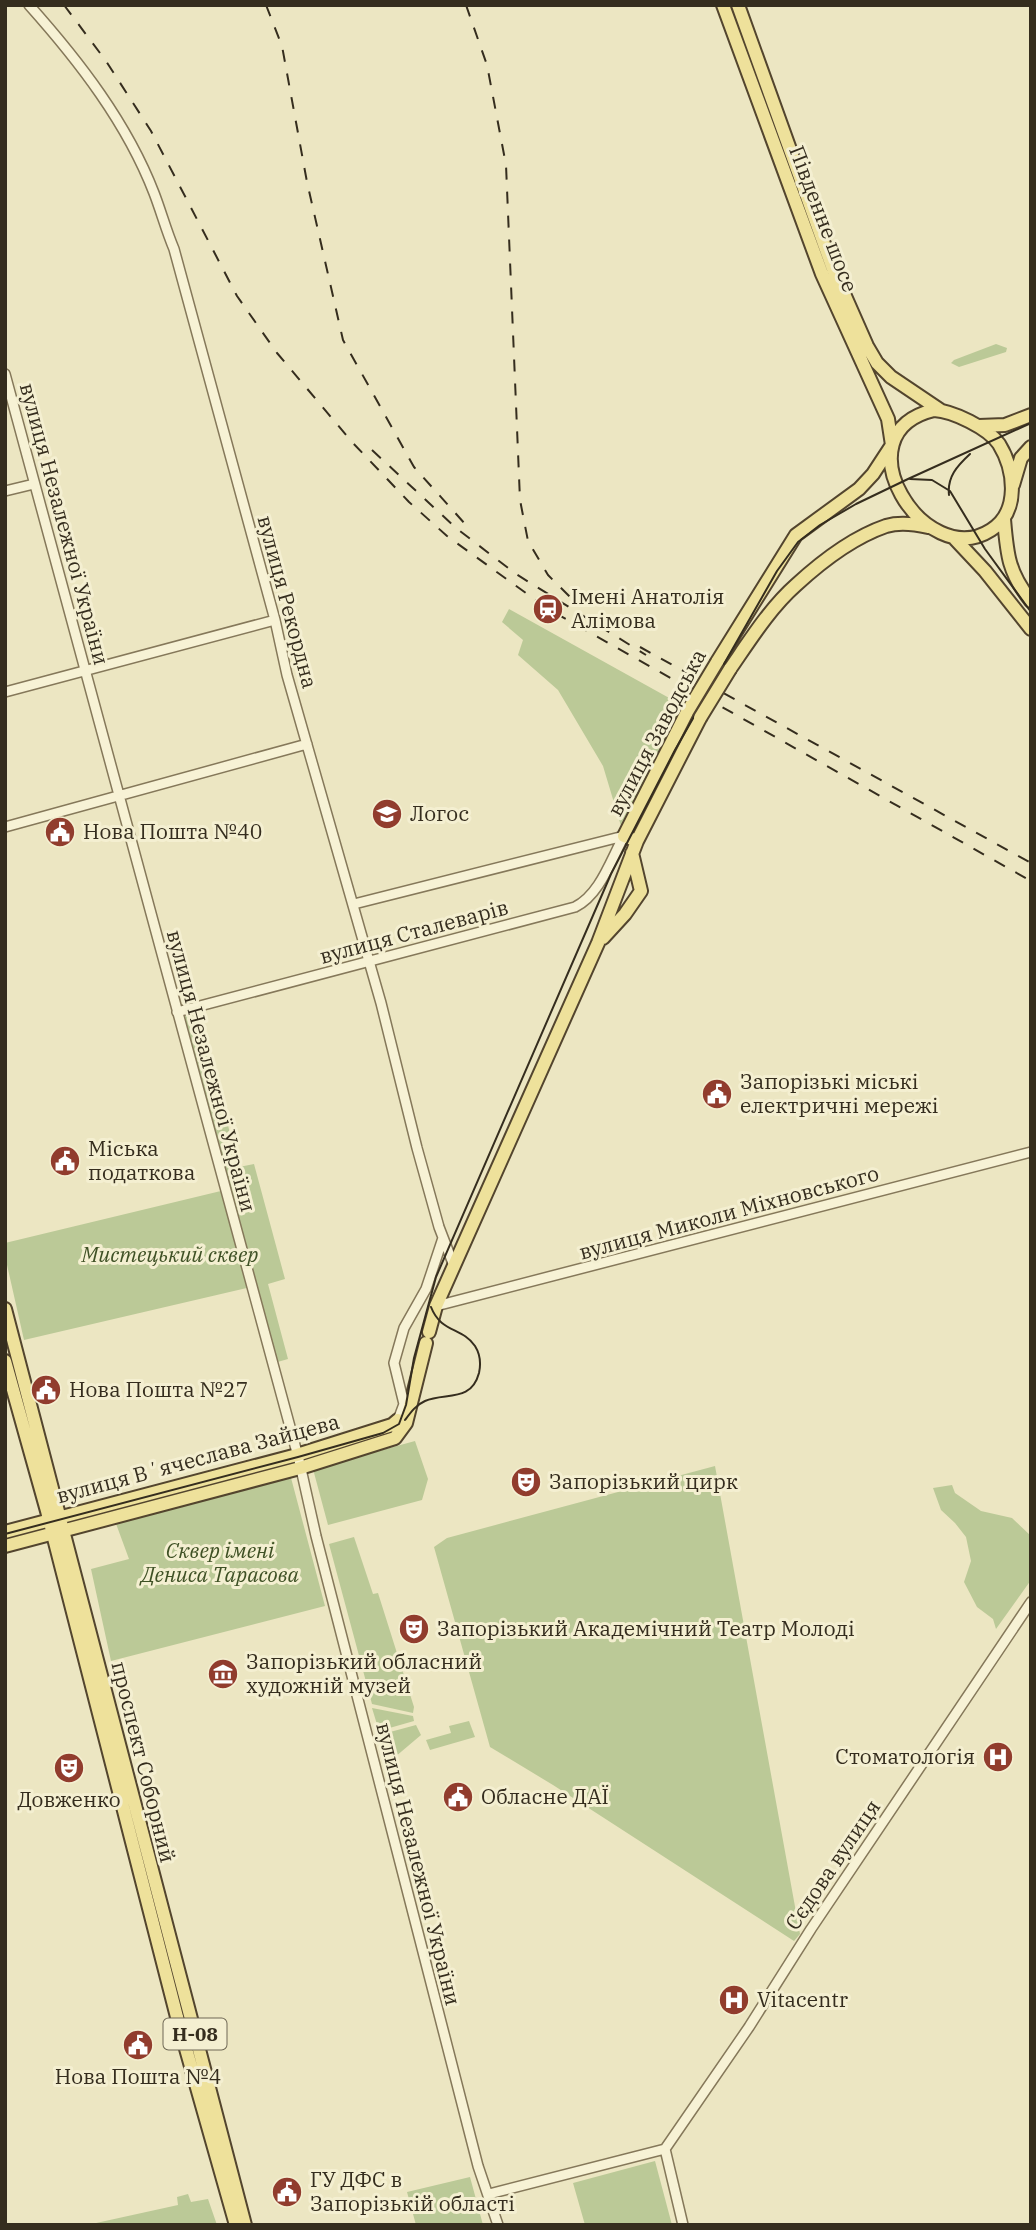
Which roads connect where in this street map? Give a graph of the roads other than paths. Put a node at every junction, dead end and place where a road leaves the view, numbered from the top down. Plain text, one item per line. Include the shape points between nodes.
1 (29, 5) edge
2 (723, 5) edge
3 (738, 5) edge
4 (769, 93) junction
5 (755, 97) junction
6 (5, 374) edge
7 (940, 410) junction
8 (1031, 415) edge
9 (979, 426) junction
10 (892, 445) junction
11 (1031, 447) edge
12 (34, 484) junction
13 (1013, 486) junction
14 (5, 491) edge
15 (1004, 519) junction
16 (936, 529) junction
17 (955, 538) junction
18 (1031, 601) edge
19 (275, 620) junction
20 (1031, 629) edge
21 (85, 671) junction
22 (5, 692) edge
23 (307, 744) junction
24 (118, 797) junction
25 (5, 827) edge
26 (624, 836) junction
27 (634, 847) junction
28 (354, 904) junction
29 (598, 943) junction
30 (369, 964) junction
31 (177, 1013) junction
32 (1031, 1152) edge
33 (443, 1238) junction
34 (455, 1268) junction
35 (436, 1306) junction
36 (5, 1309) edge
37 (5, 1361) edge
38 (402, 1422) junction
39 (396, 1438) joint
40 (297, 1455) junction
41 (300, 1468) junction
42 (55, 1518) junction
43 (5, 1532) edge
44 (58, 1532) junction
45 (5, 1546) edge
46 (1031, 1602) edge
47 (665, 2149) junction
48 (489, 2194) junction
49 (236, 2225) edge
50 (245, 2225) edge
51 (498, 2225) edge
52 (683, 2225) edge

1 - 19 street, вулиця Рекордна via 100,93 154,193 184,281
2 - 5 main road, Південне шосе
3 - 4 main road, Південне шосе
4 - 5 main road
4 - 7 main road, Південне шосе via 833,270 872,355 891,377
5 - 10 main road, Південне шосе via 822,274 888,419
6 - 12 street, вулиця Незалежної України
7 - 9 main road
7 - 10 main road via 920,413 905,423
8 - 9 main road via 1005,425
9 - 13 main road via 999,444
10 - 16 main road via 892,475 899,494
10 - 26 main road, вулиця Заводська, bridge via 859,489 796,535 687,712
11 - 13 main road via 1021,458
12 - 14 street
12 - 21 street, вулиця Незалежної України
13 - 15 main road
15 - 17 main road via 981,537
15 - 18 main road via 1007,559
16 - 17 main road
16 - 27 main road, вулиця Заводська, bridge via 911,523 887,526 845,548 795,585 730,669
17 - 20 main road
19 - 21 street
19 - 23 street, вулиця Рекордна
21 - 22 street
21 - 24 street, вулиця Незалежної України
23 - 24 street
23 - 28 street, вулиця Рекордна
24 - 25 street
24 - 31 street, вулиця Незалежної України
26 - 27 main road, вулиця Заводська
26 - 28 street
26 - 30 street, вулиця Сталеварів via 586,902
27 - 29 main road, вулиця Заводська
27 - 29 main road, вулиця Заводська via 641,891
28 - 30 street, вулиця Рекордна
29 - 34 main road, вулиця Заводська
30 - 31 street, вулиця Сталеварів
30 - 33 street, вулиця Рекордна
31 - 40 street, вулиця Незалежної України
32 - 35 street, вулиця Миколи Міхновського
33 - 34 street, вулиця Рекордна
33 - 38 street via 394,1363 404,1404
34 - 35 main road, вулиця Заводська
35 - 38 main road, вулиця Заводська
36 - 42 main road, проспект Соборний / Н-08
37 - 42 main road, проспект Соборний / Н-08
38 - 39 main road, вулиця Заводська
38 - 40 main road, вулиця Вʼячеслава Зайцева
39 - 41 main road, вулиця Вʼячеслава Зайцева
40 - 41 street, вулиця Незалежної України
40 - 42 main road, вулиця Вʼячеслава Зайцева
41 - 44 main road, вулиця Вʼячеслава Зайцева
41 - 48 street, вулиця Незалежної України via 478,2166
42 - 43 main road, вулиця Вʼячеслава Зайцева
42 - 44 main road, проспект Соборний / Н-08
44 - 45 main road, вулиця Вʼячеслава Зайцева
44 - 49 main road, проспект Соборний / Н-08 via 170,1994
44 - 50 main road, проспект Соборний / Н-08
46 - 47 street, Сєдова вулиця
47 - 48 street
47 - 52 street
48 - 51 street, вулиця Незалежної України

